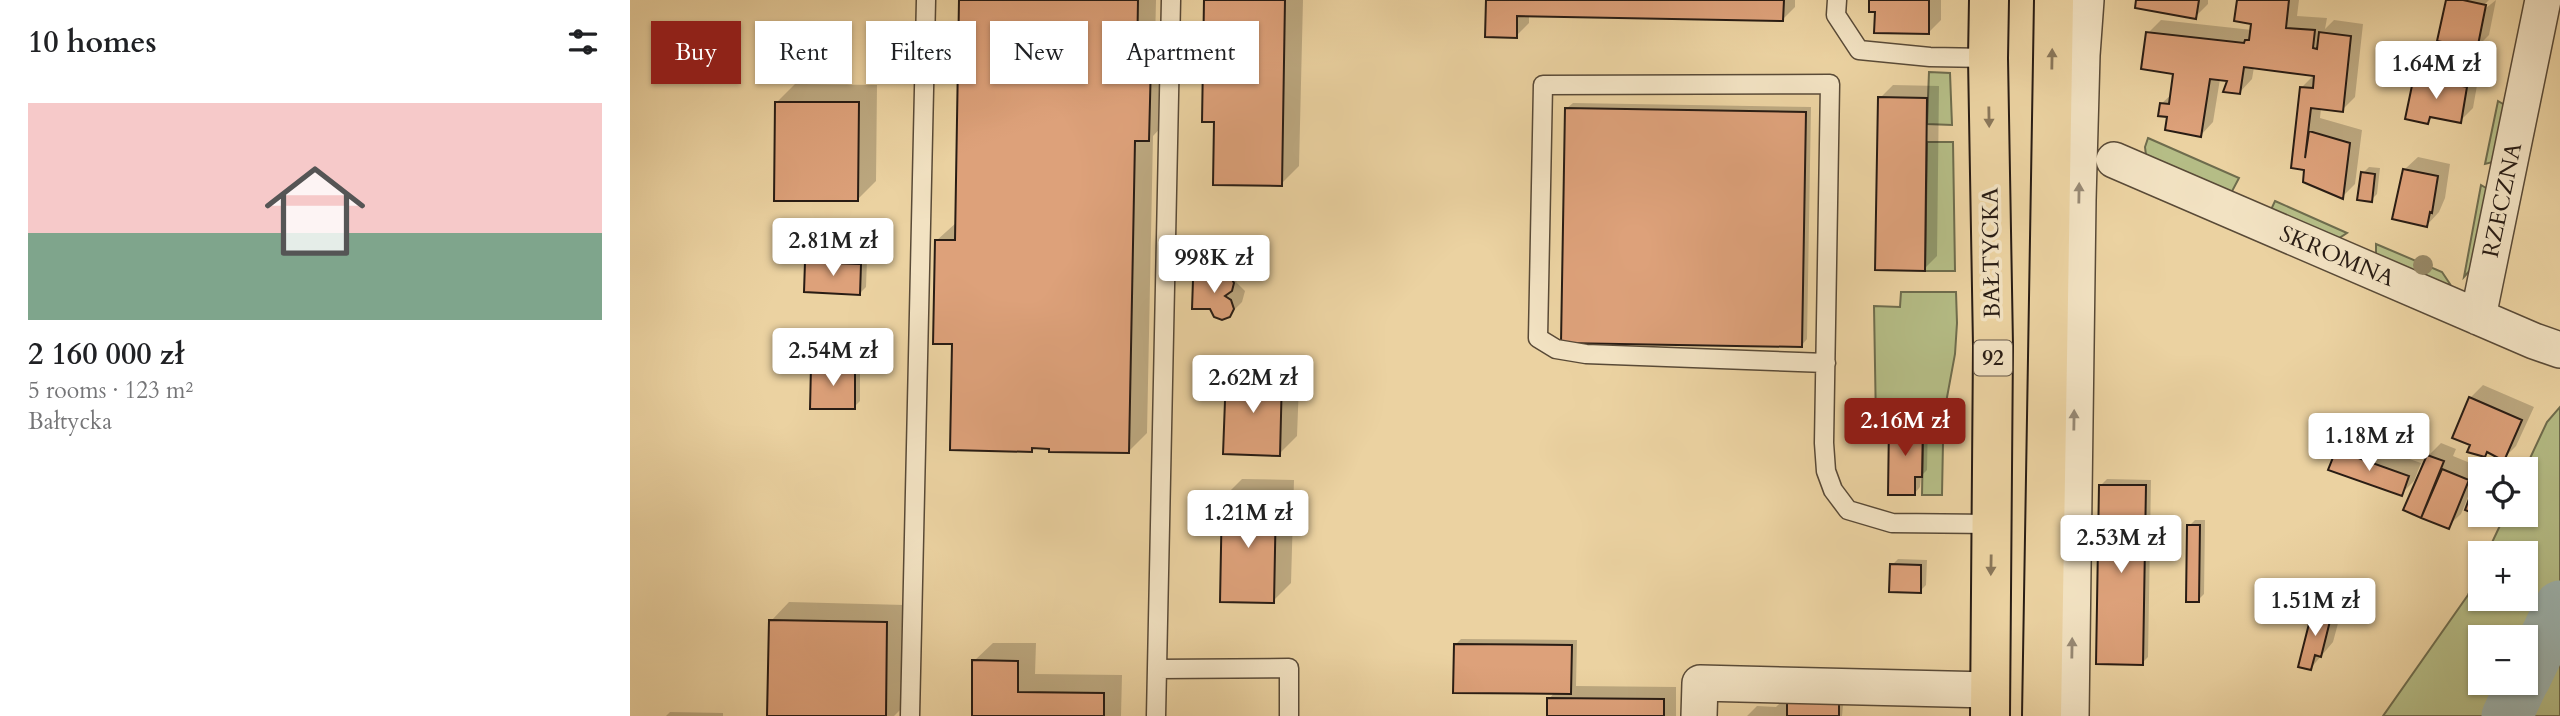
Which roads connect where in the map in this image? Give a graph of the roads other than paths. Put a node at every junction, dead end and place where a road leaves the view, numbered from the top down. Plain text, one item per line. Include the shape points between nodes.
1 (926, 0) edge
2 (1171, 0) edge
3 (1837, 0) edge
4 (1989, 0) edge
5 (2054, 0) edge
6 (2086, 0) edge
7 (2543, 0) edge
8 (1988, 58) junction
9 (2114, 160) dead end
10 (2478, 317) junction
11 (2560, 350) edge
12 (1826, 363) junction
13 (1992, 524) junction
14 (1157, 669) junction
15 (1699, 699) edge
16 (1990, 703) edge
17 (910, 716) edge
18 (1156, 716) edge
19 (1289, 716) edge
20 (2042, 716) edge
21 (2071, 716) edge

1 - 17 lane
2 - 14 lane
3 - 8 lane via 1836,15 1859,50
4 - 8 main road, BAŁTYCKA / 92
20 -> 5 main road
21 -> 6 street via 2078,200
7 - 10 street, RZECZNA
8 -> 13 main road, BAŁTYCKA / 92
9 - 10 street, SKROMNA
10 - 11 street, SKROMNA
12 - 12 lane via 1586,354 1556,349 1538,338 1543,85 1830,84
12 - 13 lane via 1826,471 1848,510 1892,523
13 -> 16 main road, BAŁTYCKA / 92
14 - 18 lane
14 - 19 lane via 1289,668
15 - 16 street

